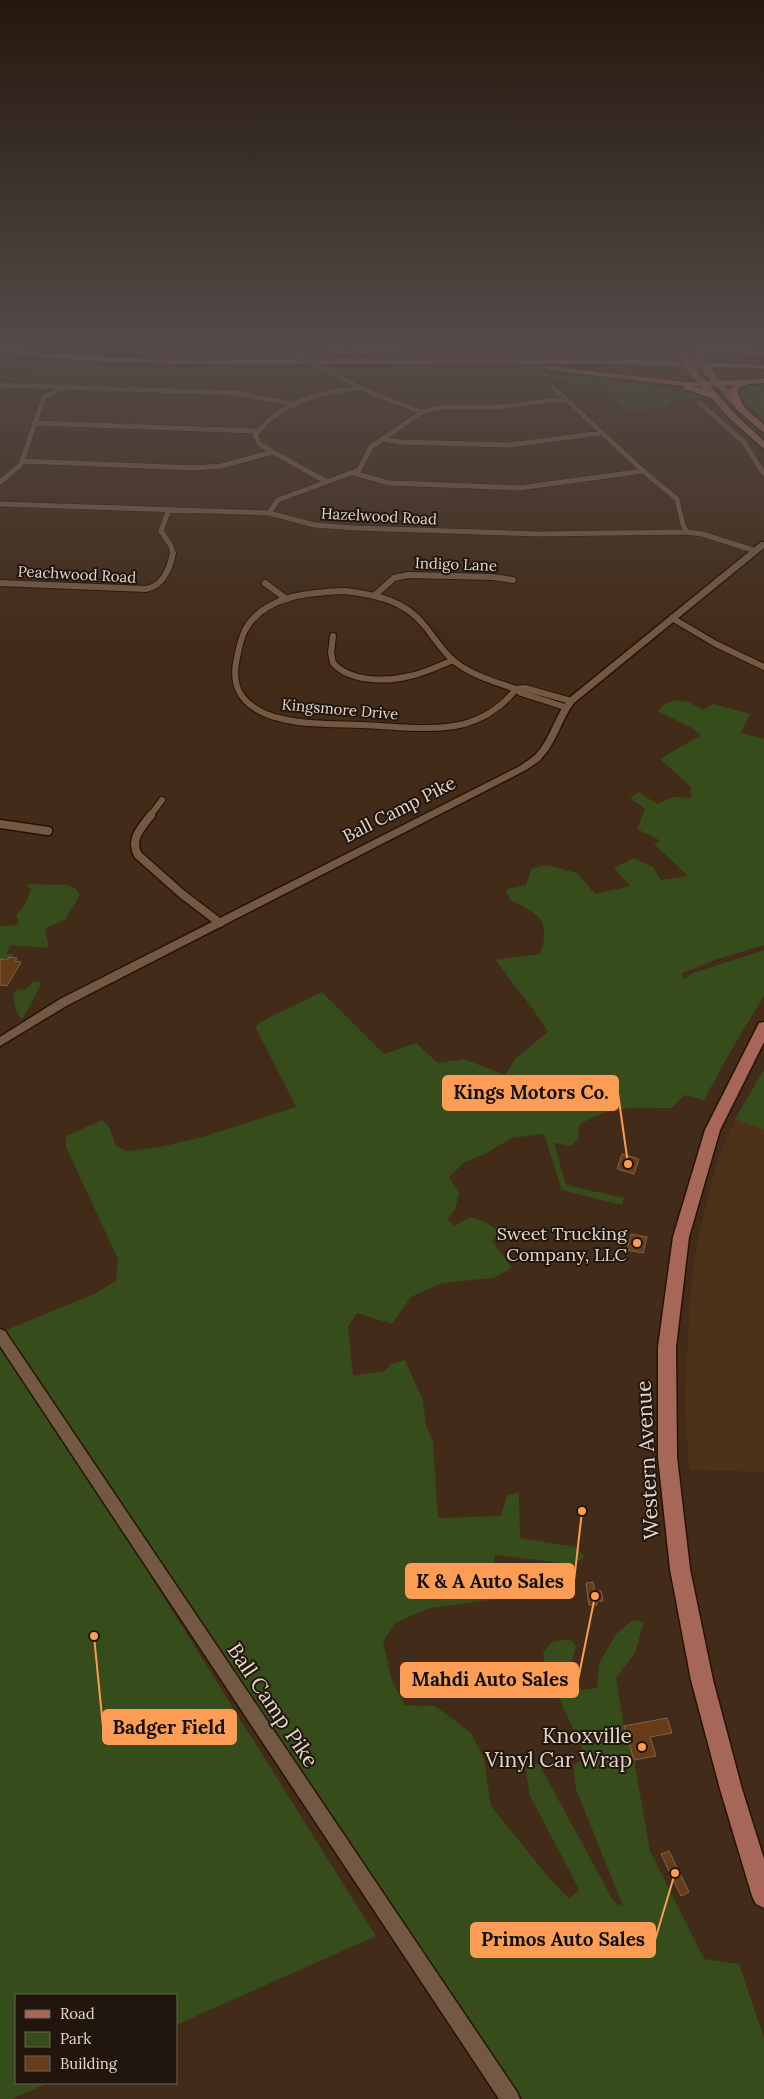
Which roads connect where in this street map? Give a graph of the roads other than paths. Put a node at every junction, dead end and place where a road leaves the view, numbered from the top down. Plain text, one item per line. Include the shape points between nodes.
1 (27, 444) edge
2 (260, 444) edge
3 (375, 444) edge
4 (472, 444) edge
5 (518, 444) edge
6 (613, 444) edge
7 (745, 444) edge
8 (273, 452) junction
9 (22, 461) junction
10 (643, 471) junction
11 (353, 473) junction
12 (764, 474) edge
13 (0, 482) edge
14 (327, 482) junction
15 (0, 504) edge
16 (169, 509) junction
17 (269, 513) junction
18 (688, 532) junction
19 (760, 547) edge
20 (513, 580) dead end
21 (0, 583) edge
22 (265, 583) dead end
23 (375, 595) junction
24 (285, 598) junction
25 (672, 618) junction
26 (333, 636) dead end
27 (453, 660) junction
28 (764, 667) edge
29 (516, 689) junction
30 (568, 704) junction
31 (162, 800) dead end
32 (0, 824) edge
33 (48, 831) dead end
34 (220, 923) junction
35 (764, 1027) edge
36 (0, 1042) edge
37 (0, 1335) edge
38 (764, 1896) edge
39 (510, 2099) edge

1 - 9 street
2 - 8 street
3 - 11 street via 360,470
4 - 5 street
6 - 10 street
7 - 12 street
8 - 9 street via 220,466 193,468
8 - 14 street
9 - 13 street
10 - 11 street via 520,488 389,483
10 - 18 street via 677,499 683,525
11 - 14 street
14 - 17 street via 278,500
15 - 16 street, Hazelwood Road
16 - 17 street, Hazelwood Road
16 - 21 street, Peachwood Road via 161,531 171,545 172,558 162,581 152,588
17 - 18 street, Hazelwood Road via 314,525 355,528 541,534
18 - 19 street, Hazelwood Road
19 - 25 street, Ball Camp Pike
20 - 23 street, Indigo Lane via 408,575 394,578
22 - 24 street
23 - 24 street, Kingsmore Drive via 334,591
23 - 27 street, Kingsmore Drive via 406,608
24 - 29 street, Kingsmore Drive via 261,611 250,622 245,629 236,666 234,682 237,689 260,711 302,721 423,728 452,726 487,716
25 - 28 street
25 - 30 street, Ball Camp Pike
26 - 27 street via 333,662 343,672 368,678 402,678
27 - 29 street, Kingsmore Drive via 468,670
29 - 30 street, Kingsmore Drive
30 - 34 street, Ball Camp Pike via 539,756 523,768
31 - 34 street via 135,837 134,848 182,894
32 - 33 street
34 - 36 street, Ball Camp Pike via 64,1002
35 - 38 main road, Western Avenue via 733,1080 720,1110 688,1203 668,1323 665,1388 670,1496 695,1655 733,1803
37 - 39 street, Ball Camp Pike

